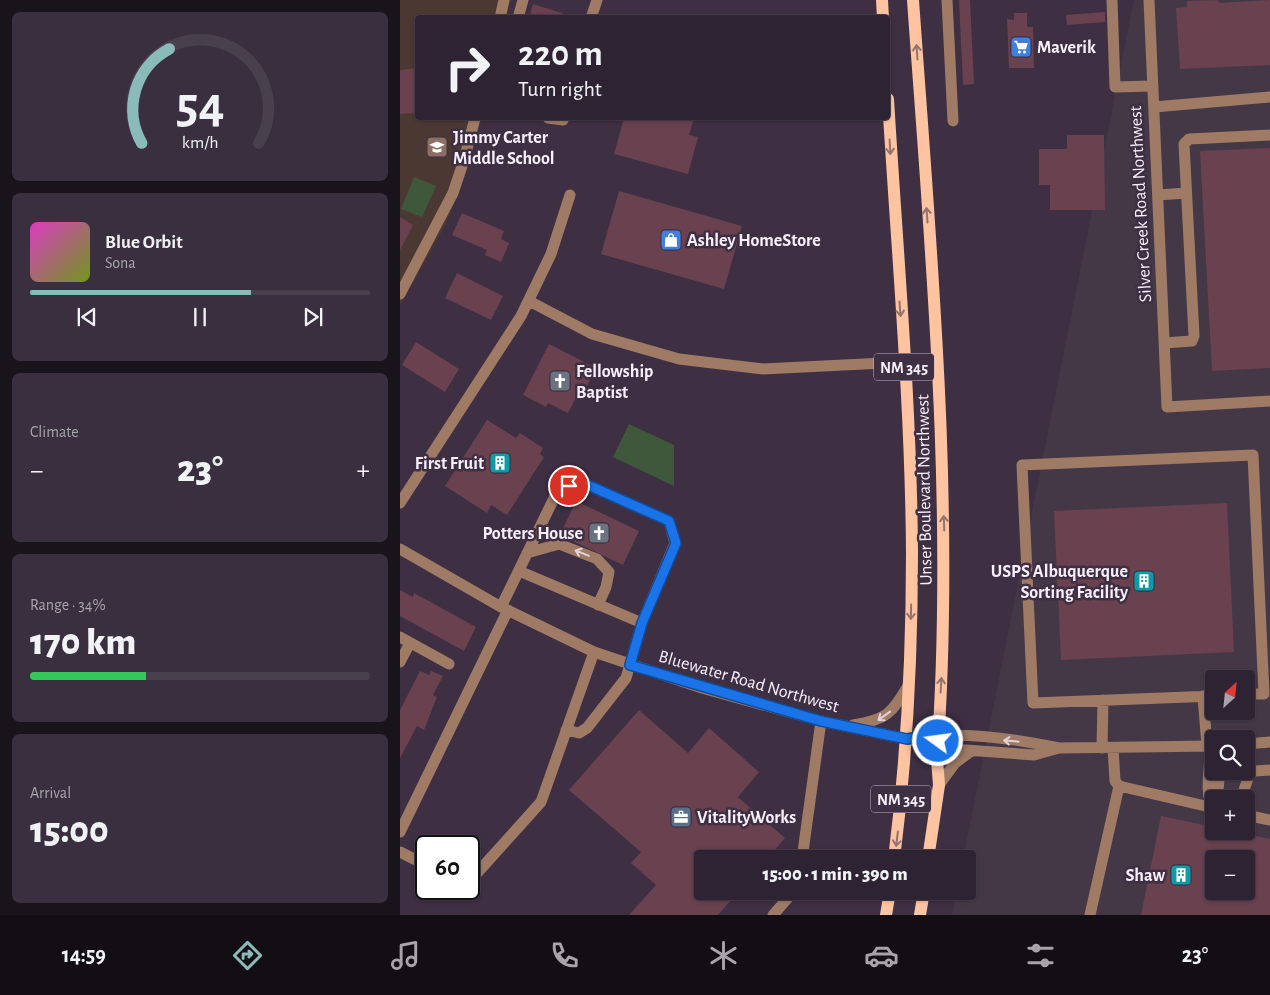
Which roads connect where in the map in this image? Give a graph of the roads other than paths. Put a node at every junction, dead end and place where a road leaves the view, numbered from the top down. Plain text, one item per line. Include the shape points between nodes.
1 (504, 0) edge
2 (523, 0) edge
3 (882, 0) edge
4 (947, 0) edge
5 (1112, 0) edge
6 (1149, 0) edge
7 (594, 1) edge
8 (915, 3) edge
9 (501, 15) edge
10 (519, 15) edge
11 (592, 15) edge
12 (883, 15) edge
13 (1153, 86) junction
14 (1270, 98) edge
15 (1154, 107) junction
16 (474, 120) edge
17 (889, 120) edge
18 (953, 121) dead end
19 (1270, 135) edge
20 (1186, 193) junction
21 (570, 195) dead end
22 (1158, 195) junction
23 (400, 294) edge
24 (529, 300) junction
25 (1164, 343) junction
26 (904, 362) junction
27 (1270, 401) edge
28 (400, 503) edge
29 (400, 549) edge
30 (527, 553) junction
31 (519, 571) junction
32 (598, 605) junction
33 (505, 608) junction
34 (642, 623) junction
35 (405, 640) edge
36 (594, 652) junction
37 (400, 662) edge
38 (449, 664) dead end
39 (630, 665) junction
40 (909, 684) junction
41 (1255, 694) edge
42 (1205, 696) edge
43 (1103, 700) junction
44 (821, 721) junction
45 (845, 726) junction
46 (566, 730) junction
47 (939, 734) junction
48 (907, 739) junction
49 (1270, 742) edge
50 (1255, 743) edge
51 (1205, 746) edge
52 (938, 748) junction
53 (1059, 748) junction
54 (1108, 748) junction
55 (970, 752) junction
56 (1270, 770) edge
57 (939, 785) junction
58 (1119, 786) junction
59 (1243, 790) edge
60 (1205, 803) edge
61 (1255, 817) edge
62 (1270, 820) edge
63 (400, 832) edge
64 (803, 850) edge
65 (895, 850) edge
66 (929, 850) edge
67 (400, 852) edge
68 (415, 860) edge
69 (480, 870) edge
70 (786, 900) edge
71 (888, 900) edge
72 (922, 900) edge
73 (774, 915) edge
74 (886, 915) edge
75 (920, 915) edge
76 (1090, 915) edge

1 - 9 street
2 - 10 street
3 - 12 main road
4 - 18 street
5 - 13 street via 1115,87
6 - 13 street, Silver Creek Road Northwest
7 - 11 street
47 -> 8 main road, Unser Boulevard Northwest / NM 345 via 945,554 941,413
13 - 15 street, Silver Creek Road Northwest
14 - 15 street
15 - 22 street, Silver Creek Road Northwest
16 - 23 street via 453,193
17 -> 26 main road, Unser Boulevard Northwest / NM 345
19 - 20 street via 1189,139 1184,144
20 - 22 street
20 - 25 street via 1194,336 1192,341
21 - 24 street via 551,254
22 - 25 street, Silver Creek Road Northwest
24 - 26 street via 592,334 679,359 763,369
24 - 28 street
25 - 27 street, Silver Creek Road Northwest via 1167,406
26 -> 40 main road, Unser Boulevard Northwest / NM 345 via 912,553
29 - 33 street, Bluewater Road Northwest
30 - 31 street
32 -> 30 street via 609,572 597,559 559,544
30 - 34 street via 558,490 581,482 669,521 676,543
31 - 32 street
31 - 33 street
32 - 34 street
33 - 36 street, Bluewater Road Northwest
33 - 63 street
34 - 39 street
35 - 37 street
35 - 38 street
36 - 39 street, Bluewater Road Northwest
36 - 46 street
39 - 44 street, Bluewater Road Northwest
39 - 46 street via 626,678 586,728 579,733
40 -> 45 street via 894,707 878,721
40 - 48 main road, Unser Boulevard Northwest / NM 345
41 - 43 street via 1264,694 1253,455 1022,464 1033,703
42 - 43 street
43 - 54 street
44 - 45 street, Bluewater Road Northwest
44 - 64 street
45 - 48 street, Bluewater Road Northwest
46 - 69 street via 541,802
47 - 48 street, Bluewater Road Northwest
47 - 52 main road, Unser Boulevard Northwest / NM 345
53 -> 47 street, Bluewater Road Northwest
48 - 52 street, Bluewater Road Northwest
48 -> 65 main road, Unser Boulevard Northwest / NM 345
49 - 50 street
51 - 54 street, Bluewater Road Northwest
52 - 55 street, Bluewater Road Northwest
52 - 57 main road, Unser Boulevard Northwest / NM 345
53 - 54 street, Bluewater Road Northwest
53 - 55 street, Bluewater Road Northwest via 1034,755
54 - 58 street
55 - 57 street via 955,763
56 - 59 street via 1255,771 1249,775
57 - 66 main road, Unser Boulevard Northwest / NM 345
58 - 60 street
58 - 76 street
61 - 62 street
67 - 68 street
70 - 73 street
71 - 74 main road
72 - 75 main road

